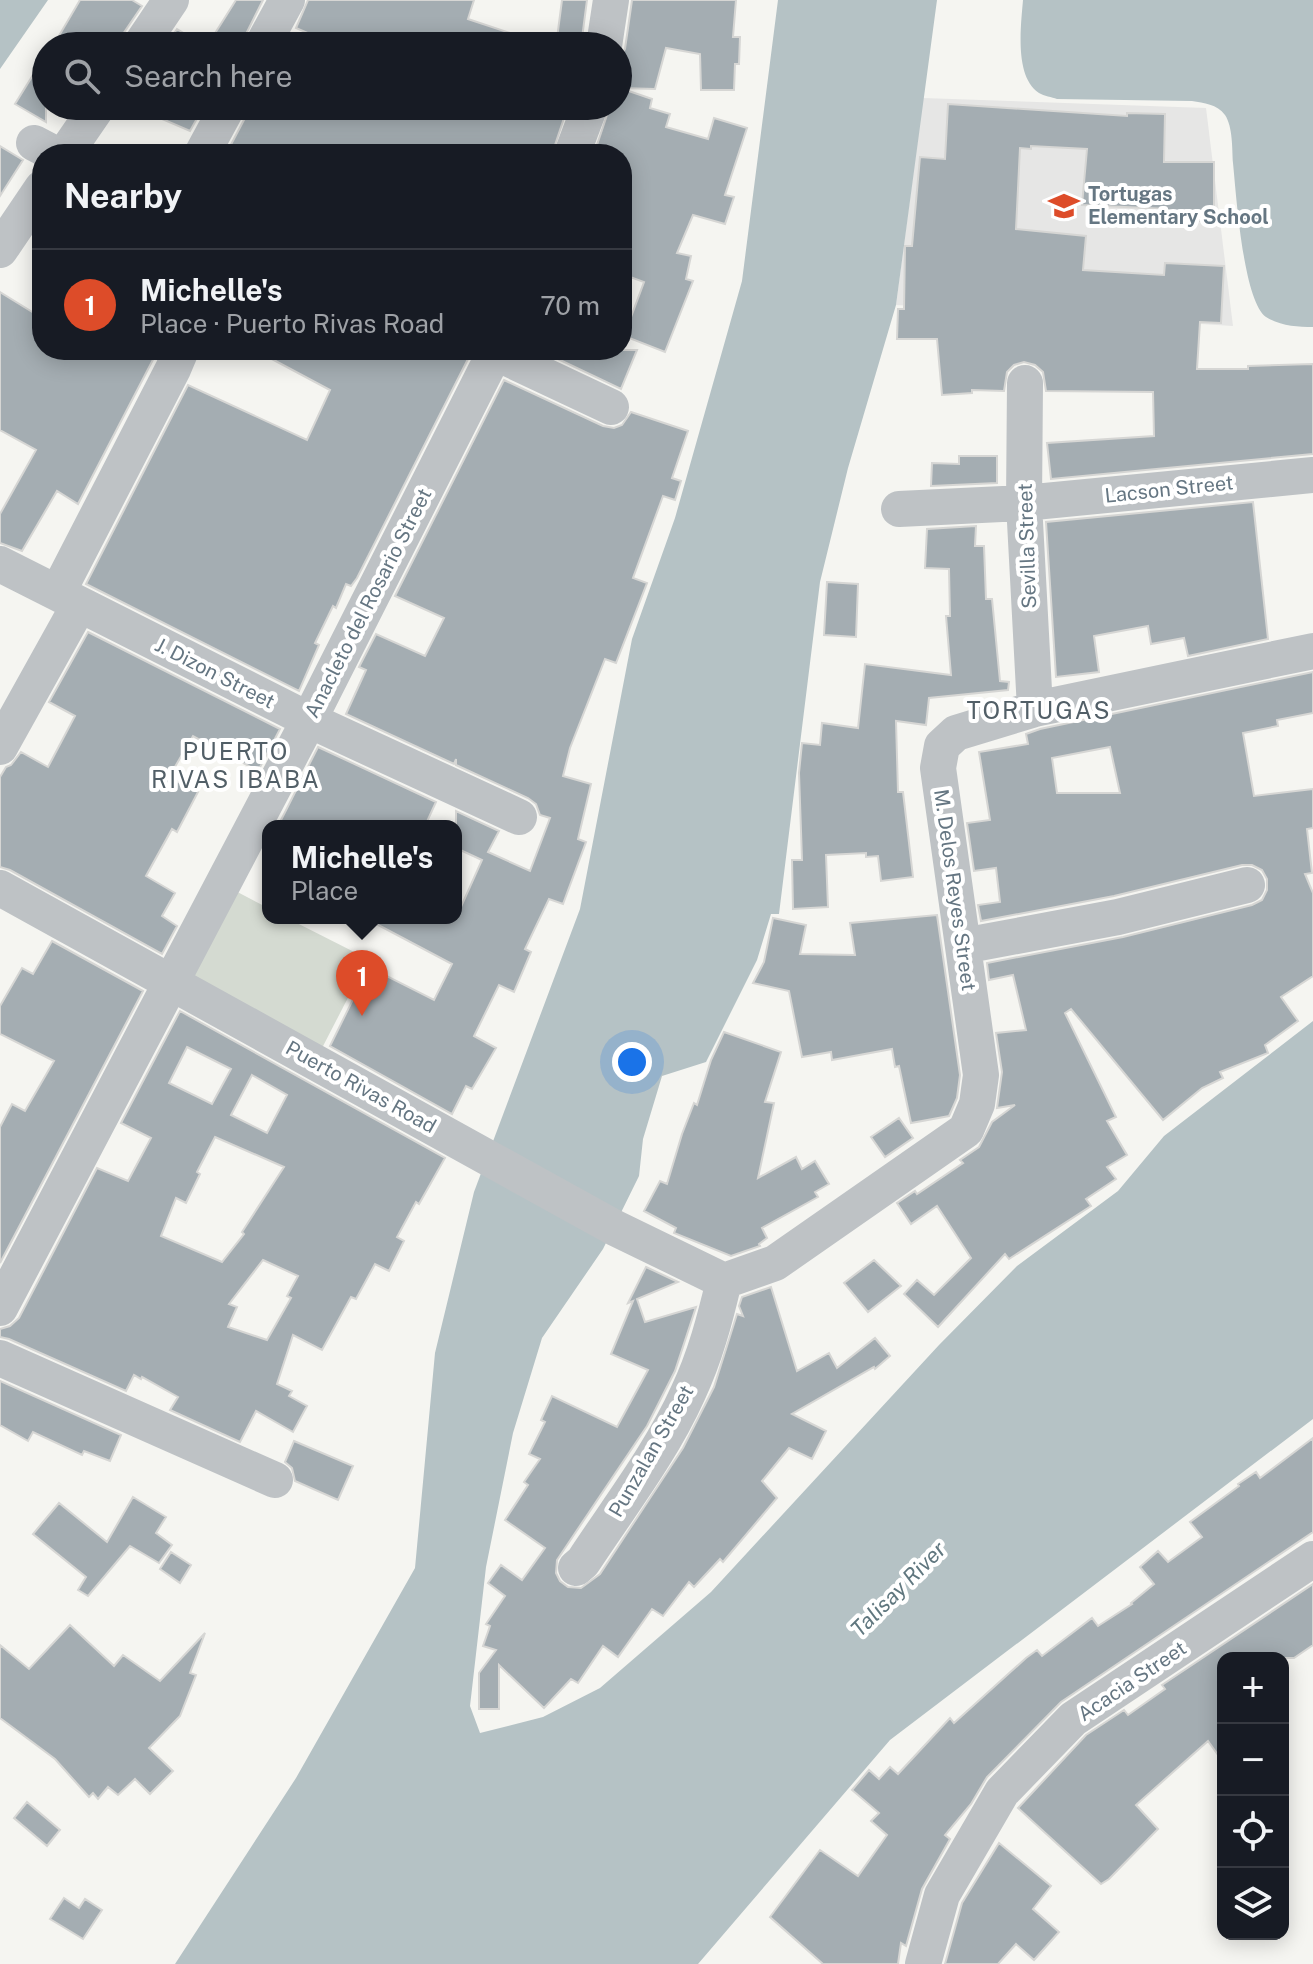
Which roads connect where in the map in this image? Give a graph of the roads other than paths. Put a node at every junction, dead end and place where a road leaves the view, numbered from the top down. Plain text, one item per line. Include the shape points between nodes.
1 (171, 0) edge
2 (287, 0) edge
3 (611, 0) edge
4 (149, 32) edge
5 (270, 32) edge
6 (606, 32) edge
7 (83, 120) edge
8 (220, 120) edge
9 (585, 120) edge
10 (57, 144) edge
11 (207, 144) edge
12 (576, 144) edge
13 (32, 203) edge
14 (0, 250) edge
15 (177, 360) edge
16 (489, 360) edge
17 (513, 360) edge
18 (1025, 383) dead end
19 (611, 407) dead end
20 (1313, 475) edge
21 (1024, 503) junction
22 (899, 509) dead end
23 (0, 564) edge
24 (69, 598) junction
25 (1313, 651) edge
26 (1035, 709) junction
27 (309, 720) junction
28 (0, 747) edge
29 (519, 817) dead end
30 (1247, 885) dead end
31 (0, 888) edge
32 (963, 946) junction
33 (170, 981) junction
34 (724, 1281) junction
35 (0, 1308) edge
36 (0, 1358) edge
37 (275, 1480) dead end
38 (1313, 1559) edge
39 (576, 1568) dead end
40 (923, 1964) edge

1 - 4 street
2 - 5 street
3 - 6 street
7 - 10 street
8 - 11 street
9 - 12 street
13 - 14 street
15 - 24 street
16 - 27 street, Anacleto del Rosario Street
17 - 19 street
18 - 21 street, Sevilla Street
20 - 21 street, Lacson Street
21 - 22 street, Lacson Street
21 - 26 street, Sevilla Street
23 - 24 street, J. Dizon Street
24 - 27 street, J. Dizon Street
24 - 28 street
25 - 26 street, M. Delos Reyes Street
26 - 32 street, M. Delos Reyes Street via 956,733 942,746 938,768
27 - 29 street, J. Dizon Street
27 - 33 street, Anacleto del Rosario Street
30 - 32 street via 1118,917
31 - 33 street, Puerto Rivas Road
32 - 34 street, M. Delos Reyes Street via 981,1075 966,1130 775,1263
33 - 34 street, Puerto Rivas Road via 615,1228
33 - 35 street, Anacleto del Rosario Street
34 - 39 street, Punzalan Street via 688,1394 649,1462
36 - 37 street
38 - 40 street, Acacia Street via 1073,1719 1002,1792 942,1895

